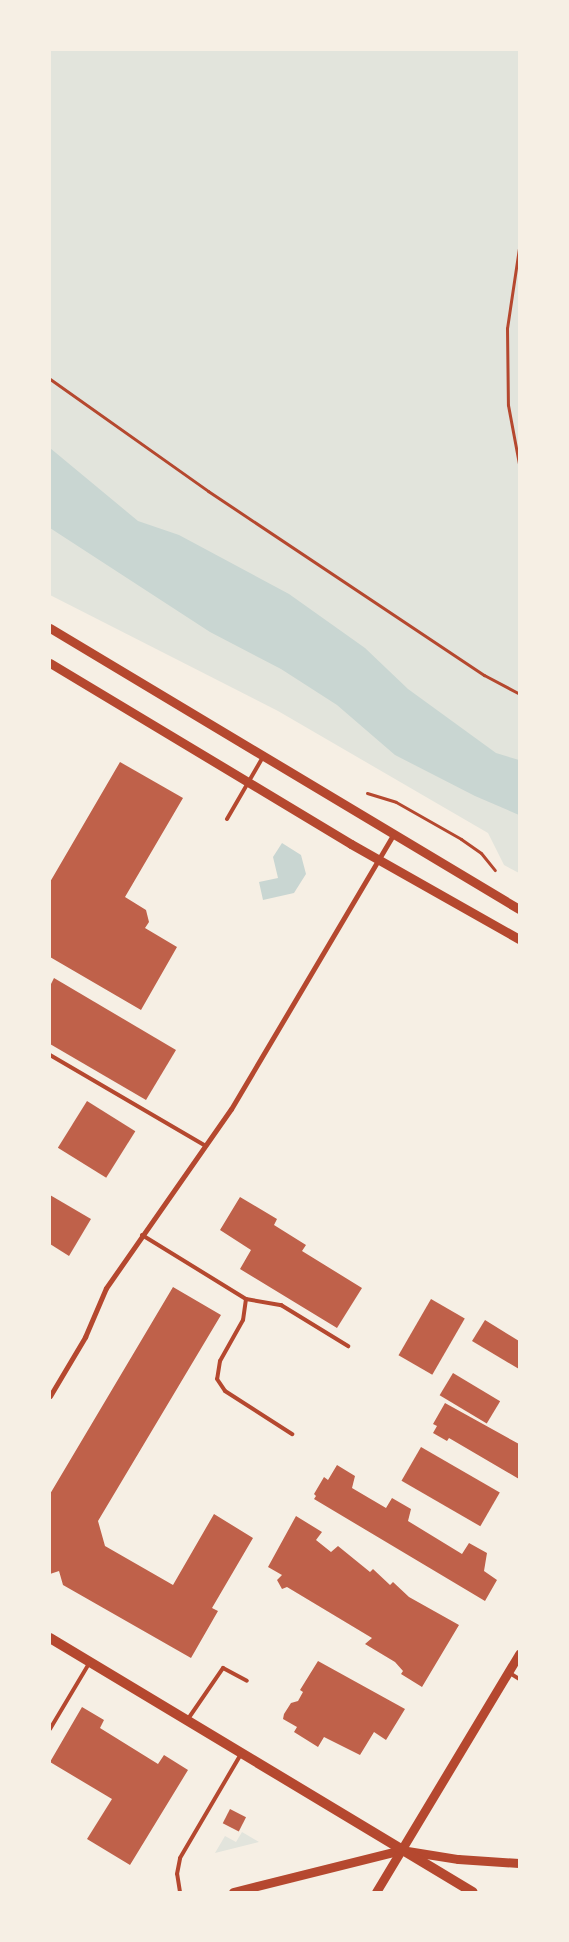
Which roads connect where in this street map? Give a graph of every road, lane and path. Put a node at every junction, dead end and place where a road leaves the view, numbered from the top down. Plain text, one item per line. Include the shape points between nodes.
1 (519, 248) edge
2 (50, 379) edge
3 (519, 464) edge
4 (50, 628) edge
5 (50, 664) edge
6 (519, 694) edge
7 (263, 757) junction
8 (248, 782) junction
9 (227, 819) dead end
10 (393, 834) junction
11 (378, 860) junction
12 (519, 909) edge
13 (519, 939) edge
14 (50, 1055) edge
15 (204, 1145) junction
16 (142, 1235) junction
17 (246, 1299) junction
18 (348, 1346) dead end
19 (50, 1396) edge
20 (292, 1434) dead end
21 (50, 1638) edge
22 (519, 1654) edge
23 (90, 1662) junction
24 (508, 1672) junction
25 (519, 1679) edge
26 (247, 1681) dead end
27 (186, 1721) junction
28 (50, 1729) edge
29 (241, 1754) junction
30 (401, 1850) junction
31 (519, 1863) edge
32 (180, 1892) edge
33 (233, 1892) edge
34 (376, 1892) edge
35 (472, 1892) edge

1 - 3 path via 507,338 508,404
2 - 6 path via 208,490 484,675
4 - 7 street
5 - 8 street
7 - 8 lane
7 - 10 street
8 - 9 lane
8 - 11 street
10 - 11 street
10 - 12 street
11 - 13 street
11 - 15 street via 231,1109
14 - 15 lane
15 - 16 street
16 - 17 lane
16 - 19 street via 106,1288 85,1337
17 - 18 lane via 281,1306
17 - 20 lane via 243,1320 220,1361 217,1379 225,1391
21 - 23 main road
22 - 24 street
23 - 27 main road
23 - 28 lane
24 - 25 lane
24 - 30 street
26 - 27 lane via 224,1668
27 - 29 main road
29 - 30 main road
29 - 32 lane via 180,1858 177,1874
30 - 31 street via 458,1859
30 - 33 street
30 - 34 street
30 - 35 main road

